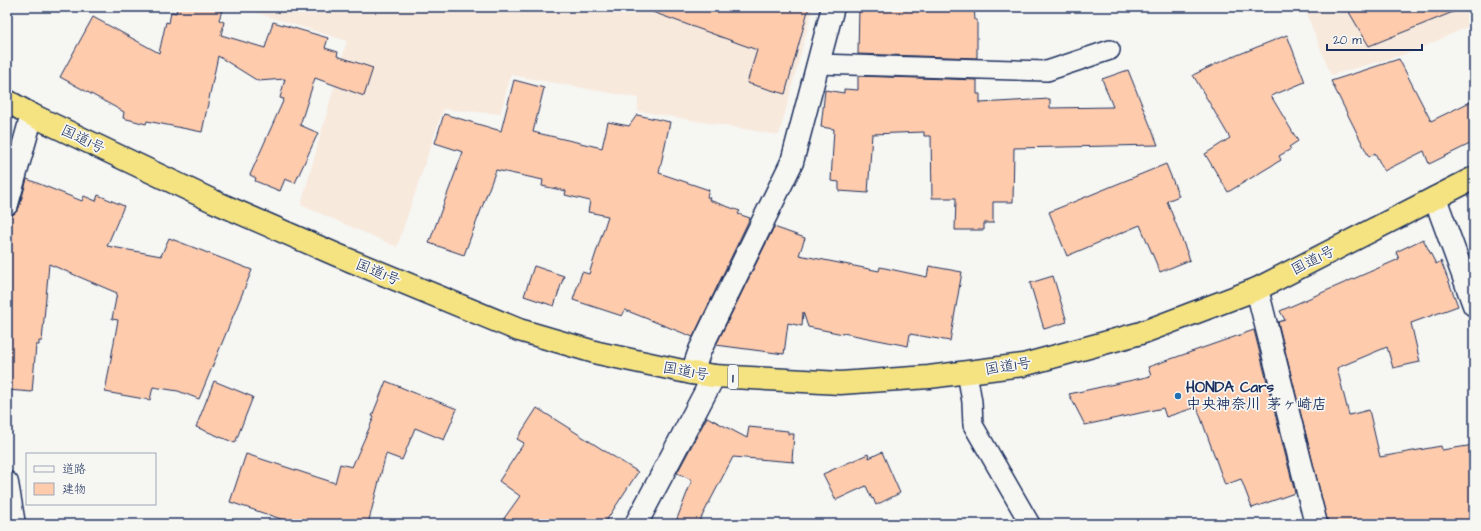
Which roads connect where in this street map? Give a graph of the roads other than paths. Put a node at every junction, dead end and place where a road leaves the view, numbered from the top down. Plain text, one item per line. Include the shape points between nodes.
1 (833, 7) edge
2 (1110, 50) dead end
3 (818, 64) junction
4 (7, 101) edge
5 (32, 115) junction
6 (1474, 178) edge
7 (1435, 198) junction
8 (7, 204) edge
9 (1257, 289) junction
10 (1474, 305) edge
11 (967, 372) junction
12 (692, 373) junction
13 (714, 376) junction
14 (7, 483) edge
15 (11, 511) edge
16 (636, 524) edge
17 (1030, 524) edge
18 (1316, 524) edge

1 - 3 street
2 - 3 lane via 1047,71
3 - 12 street via 792,162 700,350
4 - 5 highway, 国道1号 / 1
5 - 8 street
5 - 12 highway, 国道1号 / 1 via 213,201 519,330 598,353
6 - 7 highway, 国道1号 / 1
7 - 9 highway, 国道1号 / 1
7 - 10 street
9 - 11 highway, 国道1号 / 1 via 1141,333 1023,365
9 - 18 street
11 - 13 highway, 国道1号 / 1 via 840,383
11 - 17 lane via 973,425
12 - 13 highway, 国道1号 / 1
13 - 16 street
14 - 15 street

